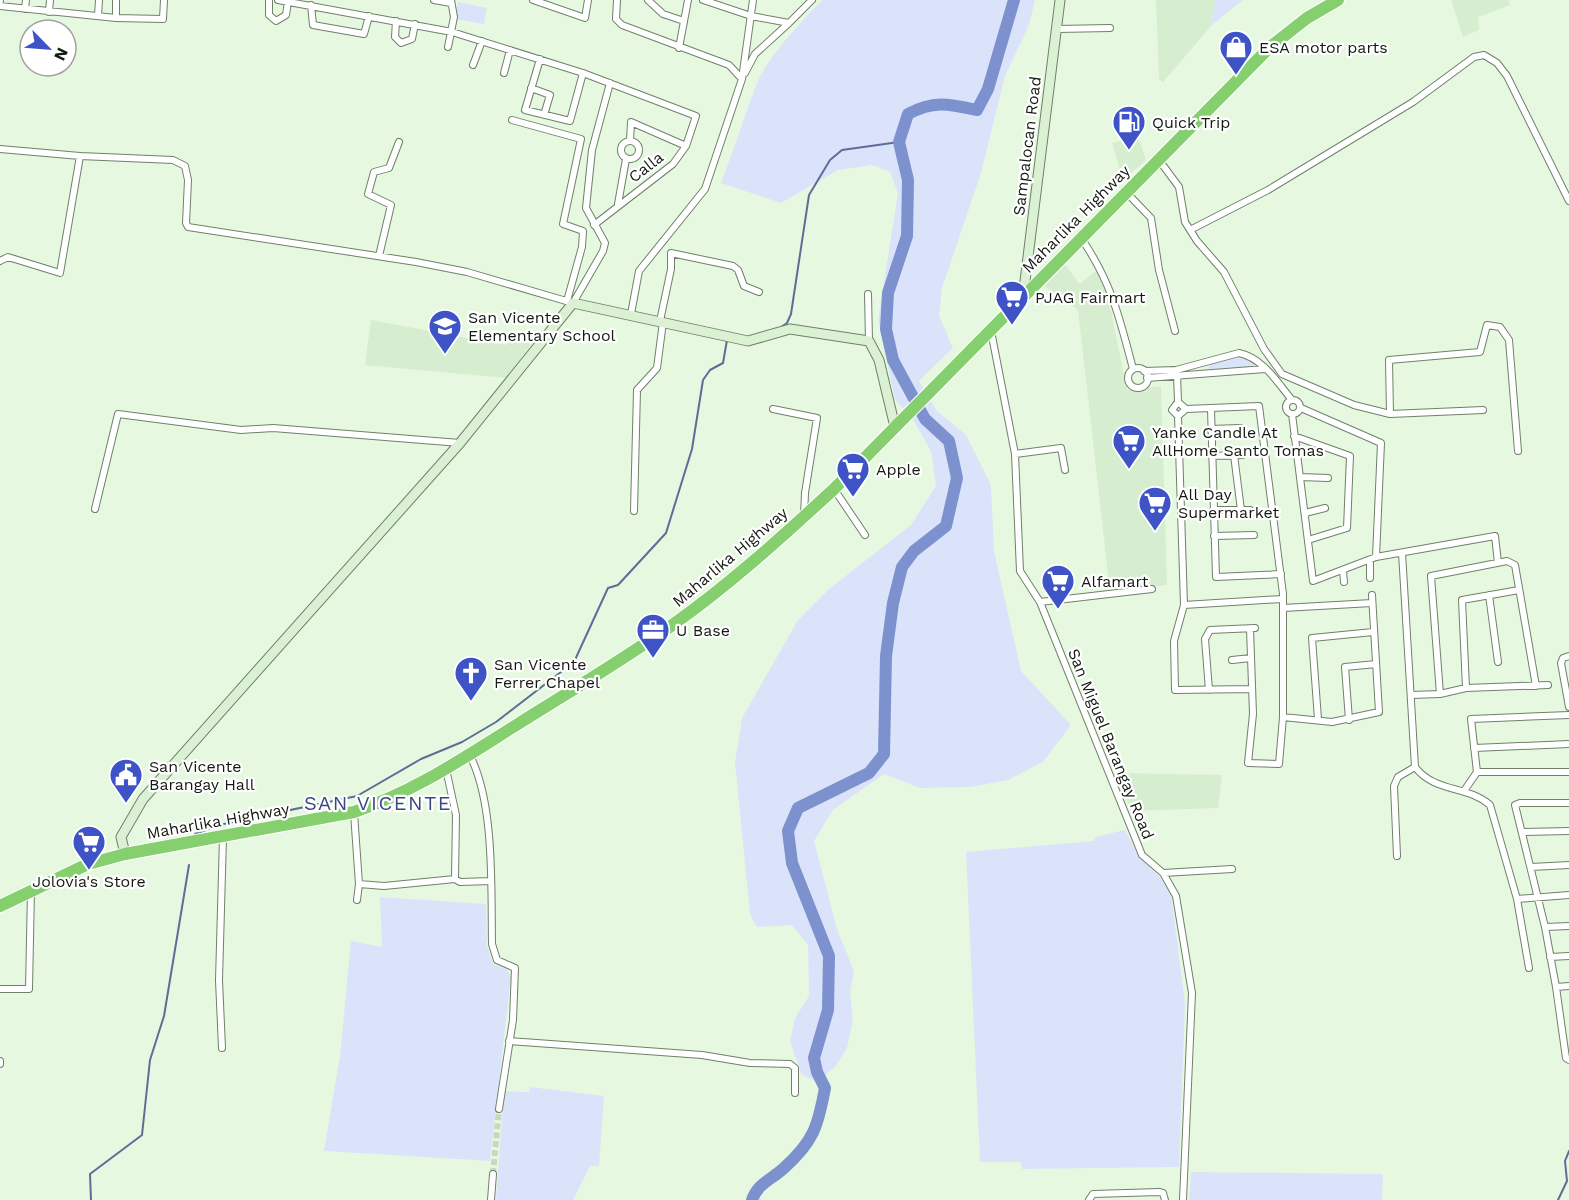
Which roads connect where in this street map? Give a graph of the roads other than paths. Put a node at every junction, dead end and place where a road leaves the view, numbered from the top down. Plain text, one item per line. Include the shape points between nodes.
1 (26, 0) edge
2 (50, 0) edge
3 (99, 0) edge
4 (116, 0) edge
5 (164, 0) edge
6 (269, 0) edge
7 (278, 0) edge
8 (434, 0) edge
9 (533, 0) edge
10 (588, 0) edge
11 (617, 0) edge
12 (648, 0) edge
13 (688, 0) edge
14 (703, 0) edge
15 (727, 0) edge
16 (753, 0) edge
17 (812, 0) edge
18 (1060, 0) edge
19 (1338, 0) edge
20 (288, 2) junction
21 (451, 2) edge
22 (311, 5) junction
23 (0, 6) edge
24 (726, 8) junction
25 (26, 9) junction
26 (49, 12) junction
27 (98, 16) junction
28 (369, 16) junction
29 (751, 16) junction
30 (116, 18) junction
31 (396, 21) junction
32 (684, 21) junction
33 (789, 23) junction
34 (415, 24) junction
35 (1110, 28) dead end
36 (1057, 29) junction
37 (452, 32) junction
38 (482, 41) junction
39 (448, 47) dead end
40 (679, 48) junction
41 (510, 50) junction
42 (540, 59) junction
43 (473, 65) dead end
44 (504, 73) dead end
45 (583, 73) junction
46 (742, 79) junction
47 (610, 83) junction
48 (531, 88) junction
49 (544, 115) junction
50 (512, 120) dead end
51 (399, 141) dead end
52 (630, 141) junction
53 (686, 146) junction
54 (0, 149) edge
55 (80, 156) junction
56 (626, 159) junction
57 (1158, 160) junction
58 (1126, 192) junction
59 (1569, 201) edge
60 (618, 205) junction
61 (594, 225) junction
62 (1190, 230) junction
63 (1081, 237) junction
64 (378, 256) junction
65 (0, 261) edge
66 (759, 292) dead end
67 (868, 294) dead end
68 (1023, 297) junction
69 (570, 302) junction
70 (631, 314) junction
71 (662, 321) junction
72 (991, 331) junction
73 (1175, 331) dead end
74 (869, 341) junction
75 (1133, 369) junction
76 (1266, 369) junction
77 (1144, 371) junction
78 (1177, 373) junction
79 (1148, 378) junction
80 (1292, 400) junction
81 (1178, 402) junction
82 (1300, 408) junction
83 (773, 409) dead end
84 (1186, 409) junction
85 (1210, 409) junction
86 (1483, 410) dead end
87 (1292, 414) junction
88 (1390, 414) junction
89 (1178, 416) junction
90 (898, 424) junction
91 (1240, 428) dead end
92 (1210, 429) junction
93 (1294, 436) junction
94 (460, 443) junction
95 (1518, 451) dead end
96 (1015, 454) junction
97 (1234, 455) junction
98 (1243, 455) dead end
99 (1211, 456) junction
100 (1065, 470) dead end
101 (1300, 477) junction
102 (1328, 478) dead end
103 (834, 489) junction
104 (1325, 508) dead end
105 (95, 509) dead end
106 (1213, 510) junction
107 (1241, 510) junction
108 (1250, 510) dead end
109 (634, 511) dead end
110 (1305, 513) junction
111 (804, 517) junction
112 (865, 535) dead end
113 (1254, 535) dead end
114 (1214, 536) junction
115 (1308, 540) junction
116 (1402, 553) junction
117 (1376, 557) junction
118 (1370, 562) junction
119 (1498, 563) junction
120 (1343, 571) junction
121 (1281, 574) junction
122 (1370, 578) dead end
123 (1344, 582) dead end
124 (1152, 589) dead end
125 (1519, 591) junction
126 (1372, 595) dead end
127 (1489, 595) junction
128 (1282, 599) junction
129 (1040, 602) junction
130 (1372, 603) junction
131 (1184, 605) junction
132 (1283, 608) junction
133 (1373, 632) junction
134 (1569, 656) edge
135 (1251, 658) junction
136 (1232, 660) dead end
137 (1498, 663) dead end
138 (1376, 664) junction
139 (1548, 685) dead end
140 (1536, 686) junction
141 (1568, 687) edge
142 (1466, 688) junction
143 (1252, 689) junction
144 (1209, 690) junction
145 (1440, 694) junction
146 (1410, 695) junction
147 (1569, 707) edge
148 (1569, 715) edge
149 (1283, 717) junction
150 (1318, 719) junction
151 (1349, 720) junction
152 (1569, 744) edge
153 (1474, 748) junction
154 (469, 753) junction
155 (1416, 767) junction
156 (446, 769) junction
157 (1477, 772) junction
158 (1569, 772) edge
159 (1464, 791) junction
160 (1569, 802) edge
161 (354, 812) junction
162 (1569, 831) edge
163 (1522, 832) junction
164 (223, 837) junction
165 (125, 854) junction
166 (1397, 856) dead end
167 (1569, 865) edge
168 (1531, 867) junction
169 (1232, 869) dead end
170 (1163, 873) junction
171 (455, 879) junction
172 (491, 881) junction
173 (359, 884) junction
174 (32, 890) junction
175 (1569, 895) edge
176 (1538, 897) junction
177 (1517, 899) junction
178 (357, 900) dead end
179 (0, 906) edge
180 (1569, 926) edge
181 (1545, 927) junction
182 (1569, 956) edge
183 (1550, 957) junction
184 (1529, 968) dead end
185 (1569, 986) edge
186 (1556, 987) junction
187 (0, 989) edge
188 (509, 1041) junction
189 (222, 1048) dead end
190 (1569, 1060) edge
191 (795, 1093) dead end
192 (498, 1109) tunnel mouth
193 (493, 1174) tunnel mouth
194 (491, 1200) edge
195 (1089, 1200) edge
196 (1165, 1200) edge
197 (1183, 1200) edge

1 - 25 street
2 - 26 street
3 - 27 street
4 - 30 street
5 - 30 street via 162,19
6 - 20 street via 269,15 276,21 286,15
7 - 20 street
8 - 21 street
9 - 10 street via 585,18
11 - 40 street via 619,23
12 - 32 street via 663,14
13 - 32 street
14 - 24 street
15 - 24 street
16 - 29 street
17 - 33 street
18 - 36 street, Sampalocan Road
19 - 57 highway, Maharlika Highway via 1270,47
20 - 22 street
21 - 37 street
22 - 28 street
22 - 28 street via 313,25 323,27 364,34
23 - 25 street
24 - 29 street
25 - 26 street
26 - 27 street
27 - 30 street
28 - 31 street
29 - 33 street
29 - 46 street
31 - 34 street
31 - 34 street via 394,37 401,43 412,39
32 - 40 street
33 - 46 street via 755,54
34 - 37 street
35 - 36 street
36 - 68 street, Sampalocan Road
37 - 38 street
37 - 39 street
38 - 41 street
38 - 43 street
40 - 46 street via 729,65
41 - 42 street
41 - 44 street
42 - 45 street
42 - 48 street
45 - 47 street
45 - 49 street via 572,120
46 - 70 street via 705,189 639,271
47 - 53 street, Calla via 696,116
47 - 61 street via 592,150 586,208
48 - 49 street via 550,95
48 - 49 street via 525,110
50 - 69 street via 581,139 563,224 583,231
51 - 64 street via 389,168 374,172 368,189 368,194 391,205
52 - 53 street via 631,122
52 - 56 street via 621,148
52 - 56 street via 638,145 639,151 634,158
53 - 60 street, Calla via 674,165
54 - 55 street
55 - 64 street via 173,160 185,166 189,180 188,227
55 - 65 street via 60,273 8,256
56 - 60 street
57 - 58 highway, Maharlika Highway
57 - 62 street via 1179,187
58 - 63 highway, Maharlika Highway
58 - 73 street via 1151,218
59 - 62 street via 1507,76 1484,55 1474,57 1413,102 1268,190
60 - 61 street, Calla
61 - 69 street via 605,243 603,250
62 - 88 street via 1224,272 1264,349 1282,374 1354,405
63 - 68 highway, Maharlika Highway
63 - 75 street via 1107,282
64 - 69 street via 467,273
66 - 71 street via 744,286 733,266 670,253
67 - 74 street
68 - 72 highway, Maharlika Highway
69 - 70 street
69 - 94 street
70 - 71 street
71 - 74 street via 748,341 790,329
71 - 109 street via 657,368 637,390
72 - 90 highway, Maharlika Highway
72 - 96 street, San Miguel Barangay Road
74 - 90 street via 879,360
75 - 77 street
75 - 79 street via 1128,377 1132,386 1142,387
76 - 78 street
76 - 78 street via 1256,359 1239,353
76 - 80 street
77 - 78 street
77 - 79 street
78 - 79 street
78 - 81 street
80 - 82 street
80 - 87 street via 1286,405
81 - 84 street
81 - 89 street via 1172,410
82 - 87 street
82 - 117 street via 1381,443
83 - 111 street via 817,418
84 - 85 street
84 - 89 street
85 - 92 street
85 - 121 street via 1259,406
86 - 88 street
87 - 93 street
88 - 95 street via 1389,360 1480,352 1487,325 1494,325 1509,340
89 - 131 street
90 - 103 highway, Maharlika Highway
91 - 92 street
92 - 99 street
93 - 101 street
93 - 115 street via 1350,456 1347,528
94 - 105 street via 273,428 241,430 118,414
94 - 165 street via 143,799 121,837
96 - 100 street via 1061,448
96 - 129 street, San Miguel Barangay Road via 1020,571
97 - 98 street
97 - 99 street
97 - 107 street
99 - 106 street
101 - 102 street
101 - 110 street
103 - 111 highway, Maharlika Highway
103 - 112 street
104 - 110 street
106 - 107 street
106 - 114 street
107 - 108 street
110 - 115 street
111 - 154 highway, Maharlika Highway via 771,548 664,631
113 - 114 street
114 - 121 street via 1216,577
115 - 120 street via 1313,581
116 - 117 street
116 - 119 street via 1496,537
116 - 146 street
117 - 118 street
118 - 120 street
118 - 122 street
119 - 125 street via 1507,561 1515,565
119 - 145 street via 1431,576
120 - 123 street
121 - 128 street
124 - 129 street
125 - 127 street
125 - 140 street
126 - 130 street
127 - 137 street
127 - 142 street via 1462,600
128 - 131 street
128 - 132 street
129 - 170 street, San Miguel Barangay Road via 1132,834 1142,855
130 - 132 street
130 - 133 street
131 - 144 street via 1174,641 1175,690
132 - 149 street
133 - 138 street
133 - 150 street via 1312,638
134 - 141 street via 1561,663
135 - 136 street
135 - 143 street
135 - 144 street via 1253,629 1210,630 1204,639
138 - 151 street via 1379,712
138 - 151 street via 1345,667
139 - 140 street
140 - 142 street
141 - 147 street
142 - 145 street
143 - 144 street
143 - 149 street via 1248,763 1279,764
145 - 146 street
146 - 155 street
148 - 153 street via 1471,719
149 - 150 street
150 - 151 street
152 - 153 street
153 - 157 street
154 - 156 highway, Maharlika Highway
154 - 172 street via 477,768 485,803
155 - 159 street via 1433,783
155 - 166 street via 1398,777 1394,786
156 - 161 highway, Maharlika Highway via 399,795
156 - 171 street via 456,814
157 - 158 street
157 - 159 street
159 - 177 street via 1490,805
160 - 163 street via 1515,805
161 - 164 highway, Maharlika Highway
161 - 173 street
162 - 163 street
163 - 168 street
164 - 165 highway, Maharlika Highway
164 - 189 street via 219,980
165 - 174 highway, Maharlika Highway via 88,864
167 - 168 street
168 - 176 street
169 - 170 street
170 - 197 street, San Miguel Barangay Road via 1176,896 1193,1004
171 - 172 street
171 - 173 street via 384,886
172 - 188 street via 492,944 497,960 515,968
173 - 178 street
174 - 179 highway, Maharlika Highway
174 - 187 street via 30,989
175 - 176 street
176 - 177 street
176 - 181 street
177 - 184 street
180 - 181 street
181 - 183 street
182 - 183 street
183 - 186 street
185 - 186 street
186 - 190 street
188 - 191 street via 790,1064 795,1068
188 - 192 street
193 - 194 street
195 - 196 street via 1093,1194 1159,1192

